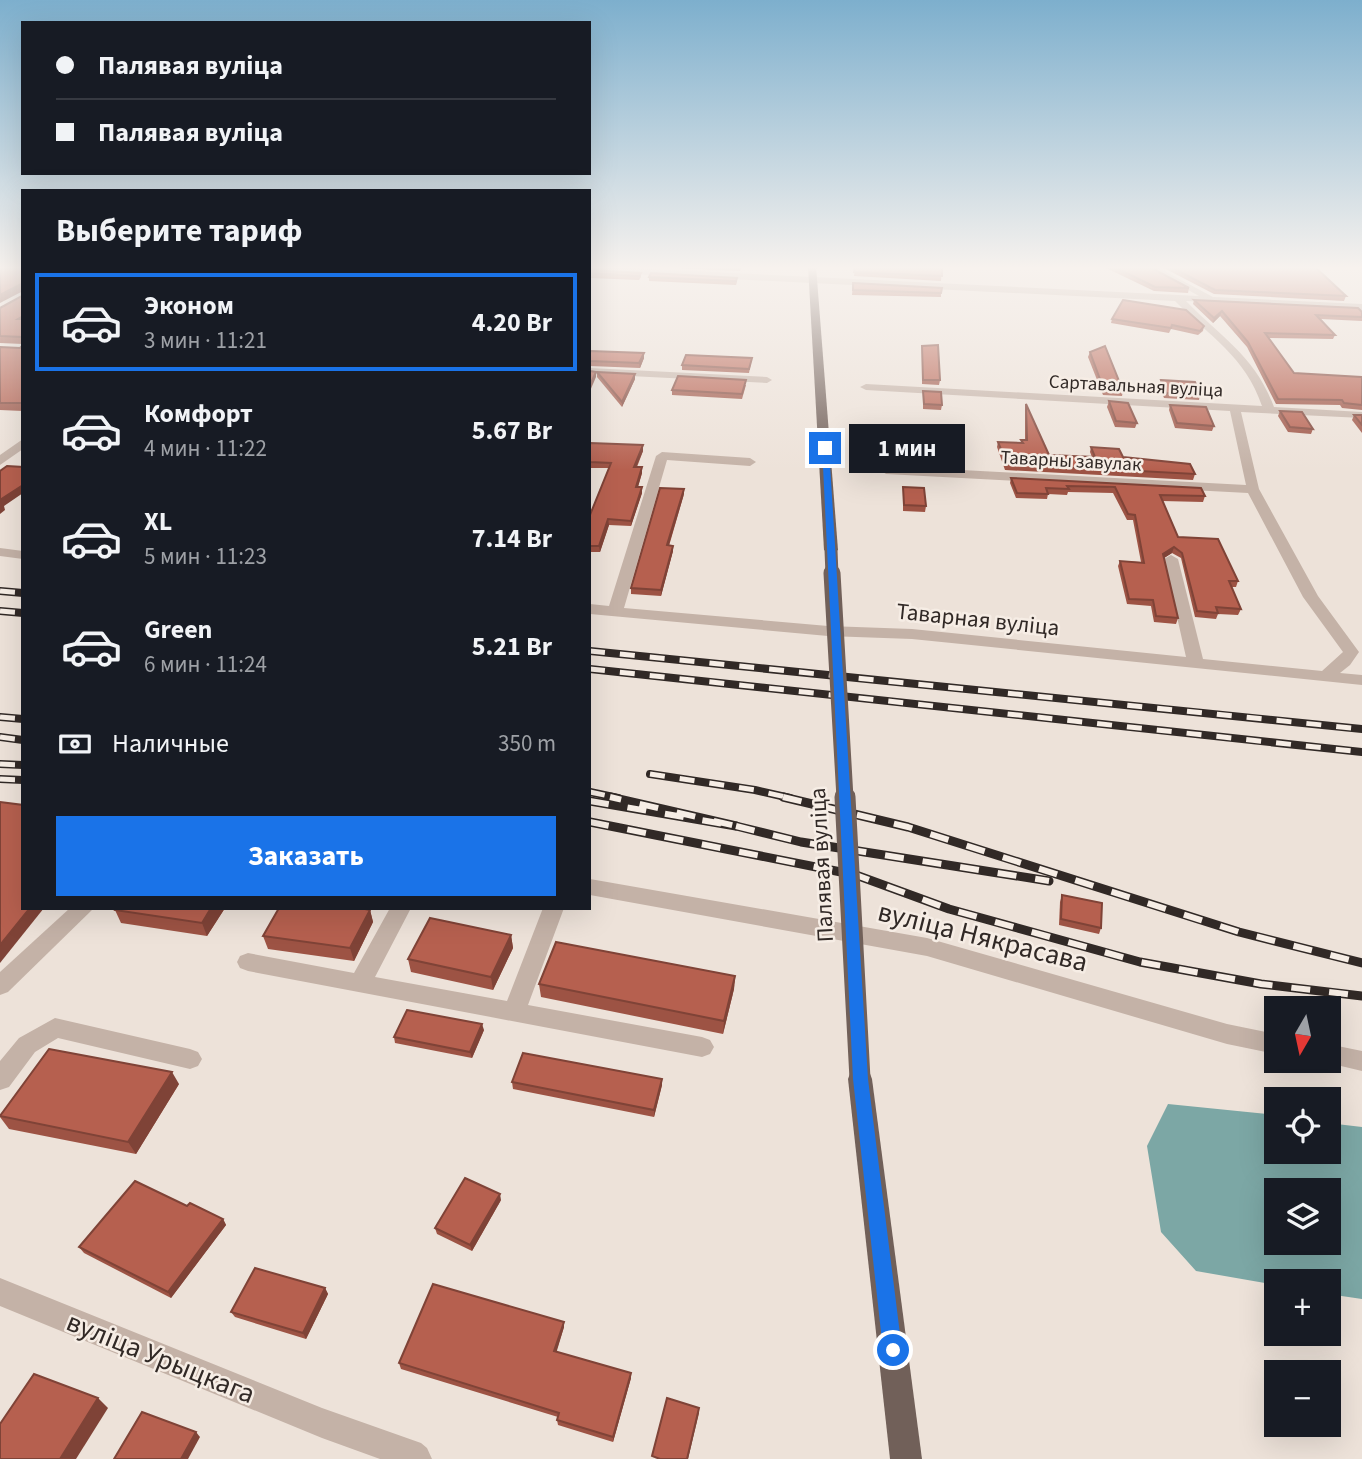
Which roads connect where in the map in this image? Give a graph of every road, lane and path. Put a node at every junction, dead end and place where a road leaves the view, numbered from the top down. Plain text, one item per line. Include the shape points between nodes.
1 (817, 334) edge
2 (1220, 334) edge
3 (591, 371) edge
4 (767, 380) dead end
5 (866, 387) dead end
6 (1235, 409) junction
7 (1270, 411) junction
8 (1362, 415) edge
9 (21, 445) edge
10 (0, 461) edge
11 (750, 462) dead end
12 (886, 470) dead end
13 (1253, 489) junction
14 (0, 552) edge
15 (21, 555) edge
16 (1171, 559) dead end
17 (591, 609) edge
18 (615, 612) junction
19 (1196, 664) junction
20 (1324, 677) junction
21 (1362, 680) edge
22 (591, 887) edge
23 (82, 910) edge
24 (400, 910) edge
25 (553, 910) edge
26 (248, 962) dead end
27 (360, 983) junction
28 (0, 985) edge
29 (514, 1012) junction
30 (1264, 1042) edge
31 (702, 1047) dead end
32 (1341, 1057) edge
33 (190, 1059) dead end
34 (1362, 1061) edge
35 (0, 1079) edge
36 (0, 1292) edge
37 (416, 1459) edge
38 (906, 1459) edge

1 - 38 main road, Палявая вуліца, bridge via 860,1079
2 - 7 street via 1244,357 1264,389
3 - 4 street
5 - 6 street, Сартавальная вуліца
6 - 7 street, Сартавальная вуліца
6 - 13 street
7 - 8 street, Сартавальная вуліца
9 - 10 street
11 - 18 street via 662,456
12 - 13 street, Таварны завулак
13 - 20 street via 1311,597 1351,652
14 - 15 street
16 - 19 street
17 - 18 street, Таварная вуліца
18 - 19 street, Таварная вуліца via 912,634
19 - 20 street, Таварная вуліца
20 - 21 street, Таварная вуліца
22 - 30 street, вуліца Някрасава via 927,947
23 - 28 street
24 - 27 street
25 - 29 street
26 - 27 street
27 - 29 street
29 - 31 street
32 - 34 street
33 - 35 street via 55,1028 27,1045
36 - 37 street, вуліца Урыцкага

